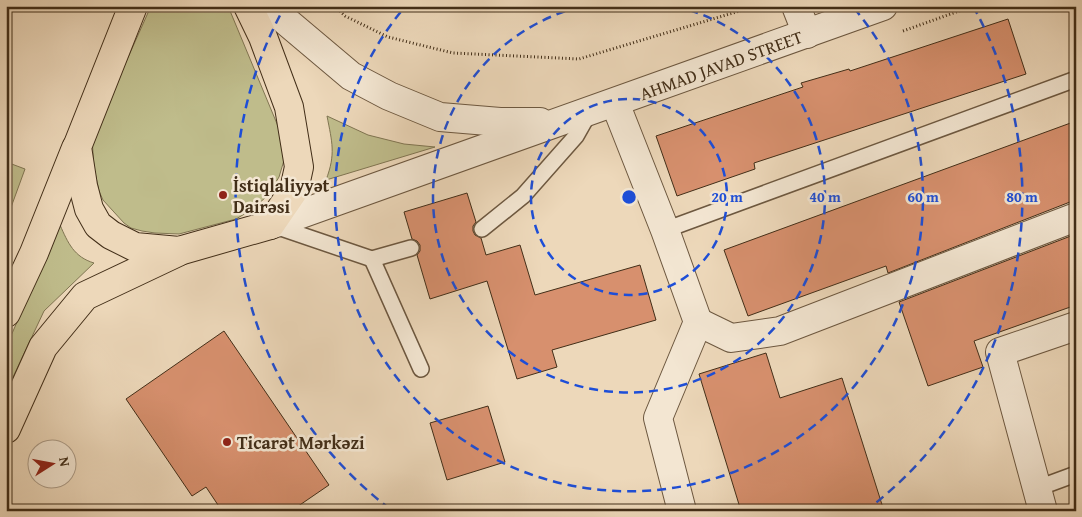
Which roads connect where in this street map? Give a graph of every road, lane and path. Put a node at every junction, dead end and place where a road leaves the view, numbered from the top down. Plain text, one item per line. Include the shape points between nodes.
1 (133, 6) edge
2 (248, 6) edge
3 (268, 6) edge
4 (335, 6) edge
5 (756, 6) edge
6 (796, 6) edge
7 (883, 6) edge
8 (807, 34) junction
9 (1076, 79) edge
10 (615, 103) junction
11 (588, 112) junction
12 (559, 122) junction
13 (77, 147) junction
14 (1076, 217) edge
15 (270, 225) junction
16 (482, 229) dead end
17 (665, 230) junction
18 (411, 248) dead end
19 (179, 251) junction
20 (372, 259) junction
21 (6, 314) edge
22 (698, 322) junction
23 (1076, 326) edge
24 (421, 369) dead end
25 (6, 429) edge
26 (1076, 474) edge
27 (1040, 499) edge
28 (682, 511) edge

1 - 13 main road
2 - 15 main road via 289,107 299,167 294,190
3 - 12 street via 350,76 440,117
4 - 5 path via 345,16 388,37 453,53 579,59
6 - 8 street
7 - 8 street, AHMAD JAVAD STREET
8 - 10 street, AHMAD JAVAD STREET
9 - 17 lane
10 - 11 street, AHMAD JAVAD STREET
10 - 17 street
11 - 12 street, AHMAD JAVAD STREET
11 - 16 lane via 576,136 523,196
12 - 15 street, AHMAD JAVAD STREET
13 - 19 main road via 89,209 98,225 135,247
13 - 21 main road
14 - 22 street via 780,331 731,338
15 - 19 main road
15 - 20 lane
17 - 22 street
18 - 20 lane
19 - 25 main road via 84,296 43,347
20 - 24 lane
22 - 28 street via 658,418
23 - 27 street via 1000,352
26 - 27 lane

